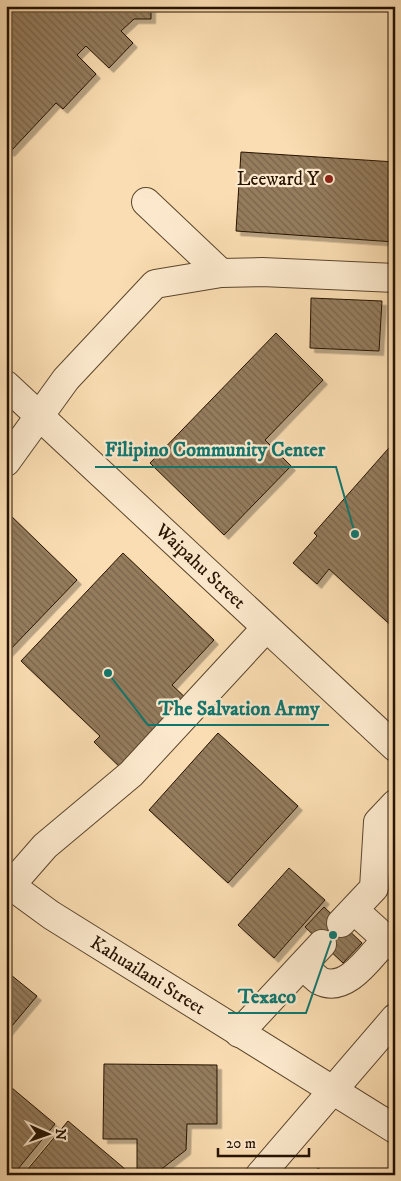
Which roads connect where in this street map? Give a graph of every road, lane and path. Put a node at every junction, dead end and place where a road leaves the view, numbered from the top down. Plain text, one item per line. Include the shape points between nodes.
1 (146, 202) dead end
2 (221, 273) junction
3 (395, 278) edge
4 (6, 385) edge
5 (39, 416) junction
6 (6, 462) edge
7 (266, 628) junction
8 (395, 747) edge
9 (395, 804) edge
10 (8, 884) edge
11 (322, 944) dead end
12 (391, 944) edge
13 (303, 965) junction
14 (395, 1018) edge
15 (239, 1032) junction
16 (332, 1090) junction
17 (395, 1130) edge
18 (260, 1175) edge

1 - 2 street
2 - 3 street
2 - 5 street via 155,284 66,380
4 - 5 street, Waipahu Street
5 - 6 street
5 - 7 street, Waipahu Street
7 - 8 street, Waipahu Street
7 - 10 street via 131,774 45,846
9 - 12 street via 378,822 374,888 348,916
10 - 15 street, Kahuailani Street via 51,915
11 - 13 street
12 - 13 street via 341,982 320,981
13 - 15 street
14 - 16 street
15 - 16 street, Kahuailani Street
16 - 17 street, Kahuailani Street
16 - 18 street

